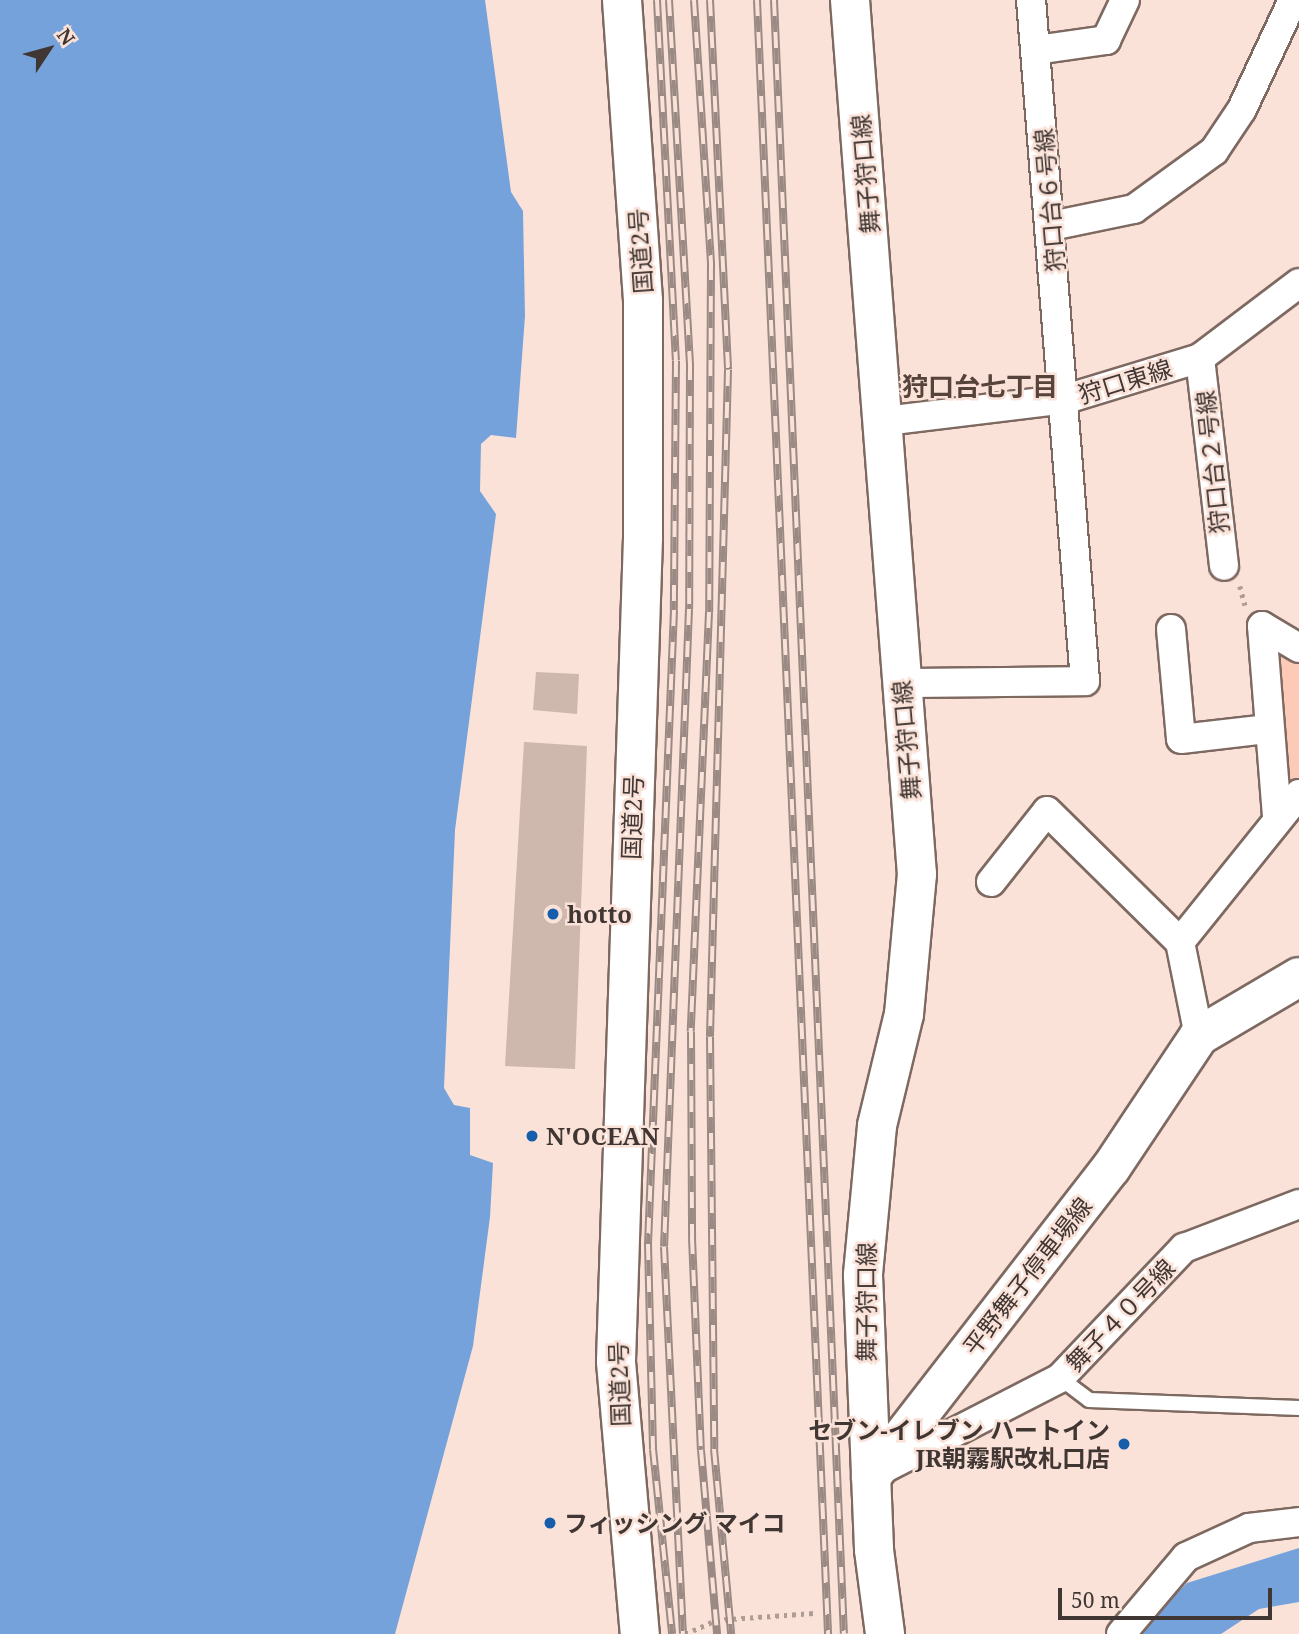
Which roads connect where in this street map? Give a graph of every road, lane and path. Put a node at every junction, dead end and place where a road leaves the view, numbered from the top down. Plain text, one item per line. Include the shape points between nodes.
1 (622, 0) edge
2 (850, 0) edge
3 (1031, 0) edge
4 (1125, 0) edge
5 (1293, 0) edge
6 (1036, 50) junction
7 (1051, 226) junction
8 (1299, 283) edge
9 (1200, 358) junction
10 (1066, 399) junction
11 (885, 421) junction
12 (1224, 566) joint
13 (1262, 626) junction
14 (1171, 629) dead end
15 (1299, 648) edge
16 (901, 682) junction
17 (1268, 729) junction
18 (1299, 793) edge
19 (1276, 815) junction
20 (991, 882) dead end
21 (1180, 942) junction
22 (1299, 977) edge
23 (1199, 1036) junction
24 (1299, 1204) edge
25 (1060, 1378) junction
26 (1299, 1408) edge
27 (871, 1477) junction
28 (1299, 1522) edge
29 (814, 1613) dead end
30 (640, 1634) edge
31 (685, 1634) edge
32 (885, 1634) edge
33 (1121, 1634) edge

1 - 30 main road, 国道2号 via 643,301 643,510 617,1362
2 - 11 main road, 舞子狩口線
3 - 6 street, 狩口台６号線
4 - 6 street via 1106,40
5 - 7 street via 1242,109 1214,151 1134,209
6 - 7 street, 狩口台６号線
7 - 10 street, 狩口台６号線
8 - 9 street, 狩口東線
9 - 10 street, 狩口東線
9 - 12 street, 狩口台２号線
10 - 11 street, 狩口東線
10 - 16 street, 狩口台６号線 via 1085,681
11 - 16 main road, 舞子狩口線
12 - 13 path via 1234,569 1250,622
13 - 15 street
13 - 17 street
14 - 17 street via 1181,739
16 - 27 main road, 舞子狩口線 via 917,874 904,1014 867,1206 863,1275
17 - 19 street
18 - 19 street
19 - 21 street
20 - 21 street via 1047,811
21 - 23 street
22 - 23 main road, 平野舞子停車場線
23 - 27 main road, 平野舞子停車場線 via 1111,1168
24 - 25 street, 舞子４０号線 via 1184,1248
25 - 26 lane via 1089,1400
25 - 27 street, 舞子４０号線 via 950,1429
27 - 32 main road
28 - 33 street via 1249,1528 1186,1556
29 - 31 path via 716,1620

